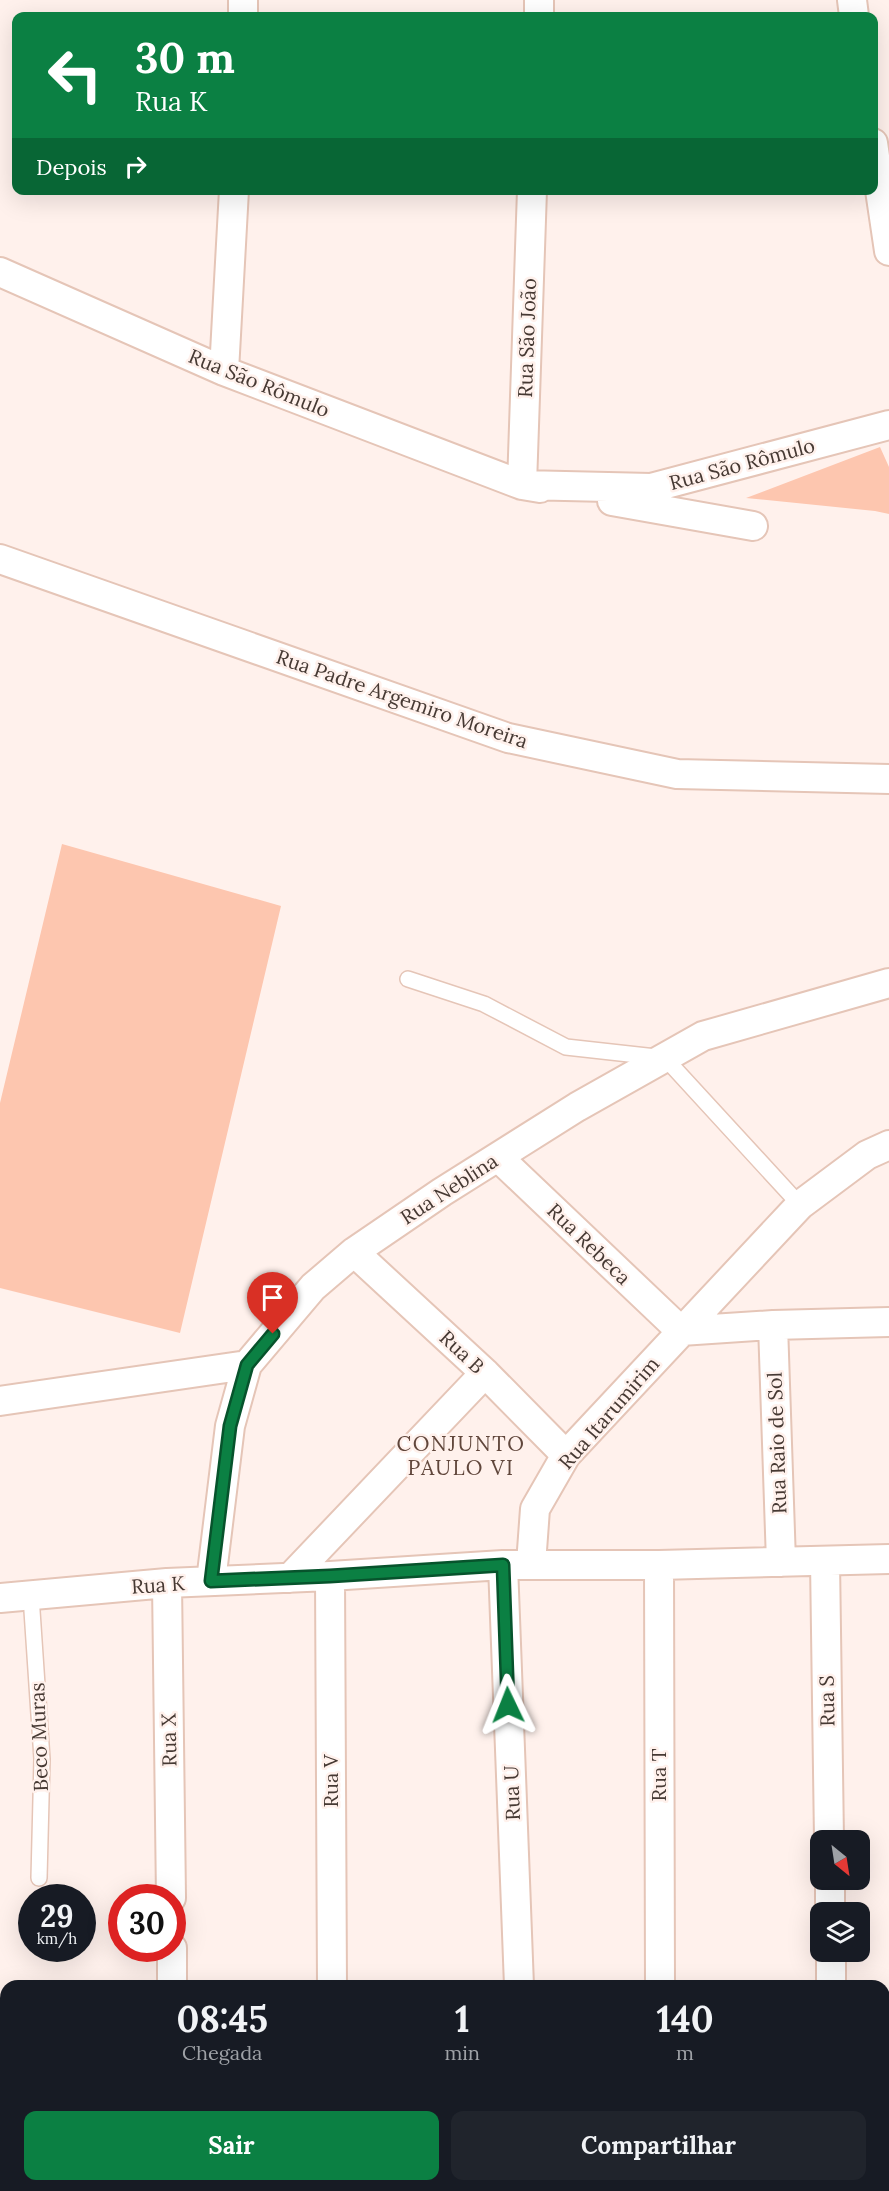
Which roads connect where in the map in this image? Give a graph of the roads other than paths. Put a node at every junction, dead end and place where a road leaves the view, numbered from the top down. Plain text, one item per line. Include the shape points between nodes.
1 (878, 177) edge
2 (234, 195) edge
3 (532, 195) edge
4 (889, 251) edge
5 (0, 272) edge
6 (224, 371) junction
7 (889, 425) edge
8 (522, 485) junction
9 (753, 526) dead end
10 (0, 559) edge
11 (889, 779) edge
12 (408, 979) dead end
13 (889, 983) edge
14 (664, 1058) junction
15 (889, 1145) edge
16 (498, 1157) junction
17 (800, 1205) junction
18 (354, 1252) junction
19 (889, 1322) edge
20 (773, 1325) junction
21 (681, 1331) junction
22 (247, 1365) junction
23 (485, 1373) junction
24 (0, 1401) edge
25 (566, 1455) junction
26 (889, 1559) edge
27 (825, 1561) junction
28 (781, 1562) junction
29 (531, 1564) junction
30 (503, 1565) junction
31 (658, 1565) junction
32 (330, 1576) junction
33 (290, 1578) junction
34 (211, 1581) junction
35 (167, 1583) junction
36 (31, 1596) junction
37 (0, 1598) edge
38 (829, 1830) edge
39 (39, 1878) dead end
40 (171, 1884) edge
41 (172, 1962) edge
42 (831, 1962) edge
43 (172, 1980) edge
44 (332, 1980) edge
45 (519, 1980) edge
46 (660, 1980) edge
47 (831, 1980) edge

1 - 4 street
2 - 6 street
3 - 8 street, Rua São João
5 - 6 street, Rua São Rômulo
6 - 8 street, Rua São Rômulo
7 - 8 street, Rua São Rômulo via 651,488
8 - 9 street, Rua São Rômulo
10 - 11 street, Rua Padre Argemiro Moreira via 508,738 677,774
12 - 14 lane via 484,1004 566,1047
13 - 14 street, Rua Neblina via 703,1036
14 - 16 street, Rua Neblina
14 - 17 lane
15 - 17 street, Rua Itarumirim via 867,1155
16 - 18 street, Rua Neblina
16 - 21 street, Rua Rebeca
17 - 21 street, Rua Itarumirim
18 - 22 street, Rua Neblina via 313,1287
18 - 23 street, Rua B
19 - 20 street
20 - 21 street
20 - 28 street, Rua Raio de Sol
21 - 25 street, Rua Itarumirim
22 - 24 street
22 - 34 street, Rua Neblina via 230,1426
23 - 25 street, Rua B
23 - 33 street
25 - 29 street, Rua Itarumirim via 535,1509
26 - 27 street
27 - 28 street
27 - 38 street, Rua S
28 - 31 street
29 - 30 street, Rua K
29 - 31 street
30 - 32 street, Rua K
30 - 45 street, Rua U
31 - 46 street, Rua T
32 - 33 street, Rua K
32 - 44 street, Rua V
33 - 34 street, Rua K
34 - 35 street, Rua K
35 - 36 street, Rua K
35 - 40 street, Rua X
36 - 37 street, Rua K
36 - 39 lane, Beco Muras via 42,1759
41 - 43 street
42 - 47 street

